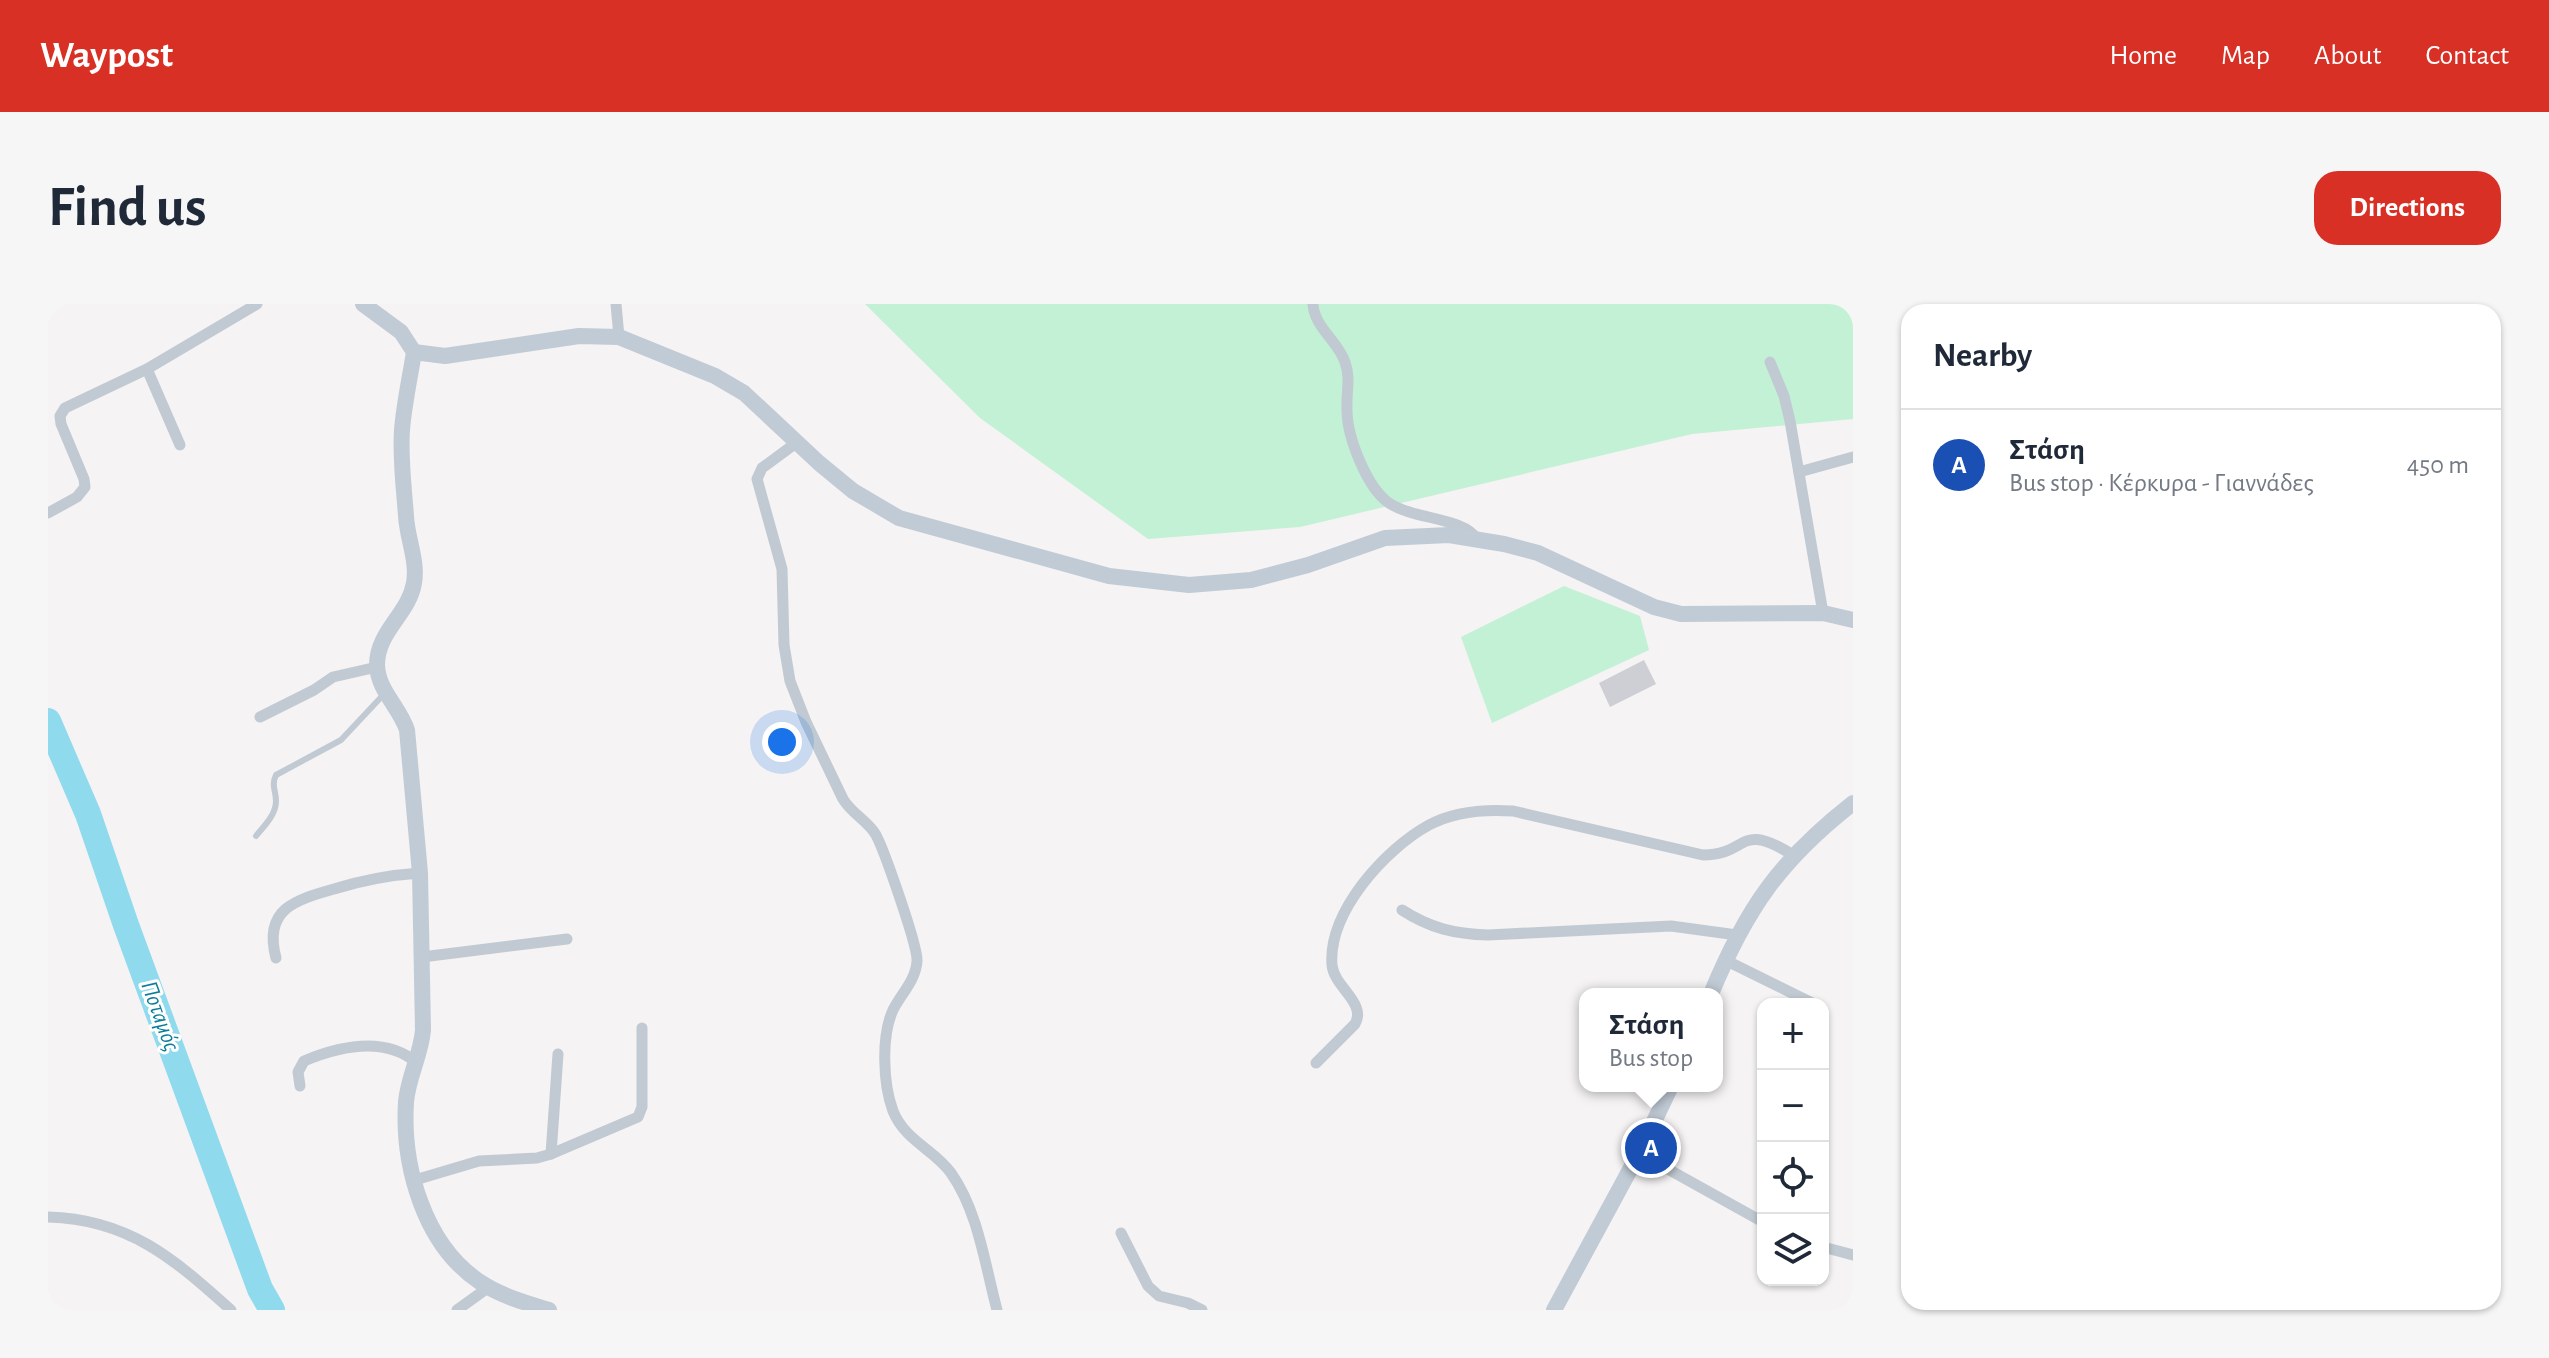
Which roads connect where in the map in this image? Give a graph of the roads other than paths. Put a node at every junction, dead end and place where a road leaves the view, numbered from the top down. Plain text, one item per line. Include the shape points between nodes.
1 (257, 304) edge
2 (363, 304) edge
3 (616, 304) edge
4 (1313, 304) edge
5 (619, 337) junction
6 (414, 352) junction
7 (1770, 362) dead end
8 (147, 369) junction
9 (796, 443) junction
10 (180, 445) dead end
11 (1853, 457) edge
12 (1799, 472) junction
13 (48, 513) edge
14 (1477, 539) junction
15 (1823, 613) junction
16 (1853, 620) edge
17 (377, 667) junction
18 (385, 693) junction
19 (260, 717) dead end
20 (1853, 803) edge
21 (256, 836) dead end
22 (1793, 855) junction
23 (420, 873) junction
24 (1402, 910) dead end
25 (1737, 935) junction
26 (567, 939) dead end
27 (422, 957) junction
28 (276, 958) dead end
29 (1725, 960) junction
30 (1713, 988) edge
31 (1802, 998) edge
32 (642, 1028) dead end
33 (558, 1054) dead end
34 (417, 1063) junction
35 (1316, 1063) dead end
36 (300, 1086) dead end
37 (1668, 1092) edge
38 (1639, 1153) junction
39 (551, 1154) junction
40 (415, 1180) junction
41 (48, 1217) edge
42 (1757, 1219) edge
43 (1121, 1233) dead end
44 (1829, 1249) edge
45 (1853, 1255) edge
46 (489, 1287) junction
47 (231, 1310) edge
48 (457, 1310) edge
49 (549, 1310) edge
50 (997, 1310) edge
51 (1202, 1310) edge
52 (1554, 1310) edge

1 - 8 street
2 - 6 street via 401,332
3 - 5 street
4 - 14 street via 1319,324 1344,358 1347,412 1357,456 1376,490 1404,511 1463,525
5 - 6 street via 579,336 445,356
5 - 9 street via 744,393
6 - 17 street via 402,432 414,584 381,642
7 - 12 street via 1784,396
8 - 10 street
8 - 13 street via 62,411 61,424 85,487
9 - 14 street via 853,491 899,518 1109,576 1189,585 1251,580 1385,538
9 - 50 street via 762,468 757,479 782,569 790,681 843,799 878,840 917,951 914,976 887,1025 884,1043 892,1110 961,1189
11 - 12 street
12 - 15 street
14 - 15 street via 1538,553 1654,607 1681,614
15 - 16 street
17 - 18 street
17 - 19 street via 333,677
18 - 21 lane via 341,740 276,775 274,813
18 - 23 street via 407,730
20 - 22 street
22 - 25 street
22 - 35 street via 1761,838 1703,855 1490,809 1431,825 1369,876 1340,921 1332,949 1333,971 1359,1016
23 - 27 street
23 - 28 street via 380,876 299,899 274,926
24 - 25 street via 1435,929 1457,934 1671,926
25 - 29 street
26 - 27 street
27 - 34 street via 423,1030
29 - 30 street
29 - 31 street
32 - 39 street via 640,1114
33 - 39 street
34 - 36 street via 397,1049 353,1047 304,1061 298,1072
34 - 40 street via 406,1100
37 - 38 street
38 - 42 street
38 - 52 street
39 - 40 street via 479,1161
40 - 46 street via 428,1222 447,1251
41 - 47 street via 99,1224 144,1242 187,1270
43 - 51 street via 1154,1293
44 - 45 street
46 - 48 street
46 - 49 street

